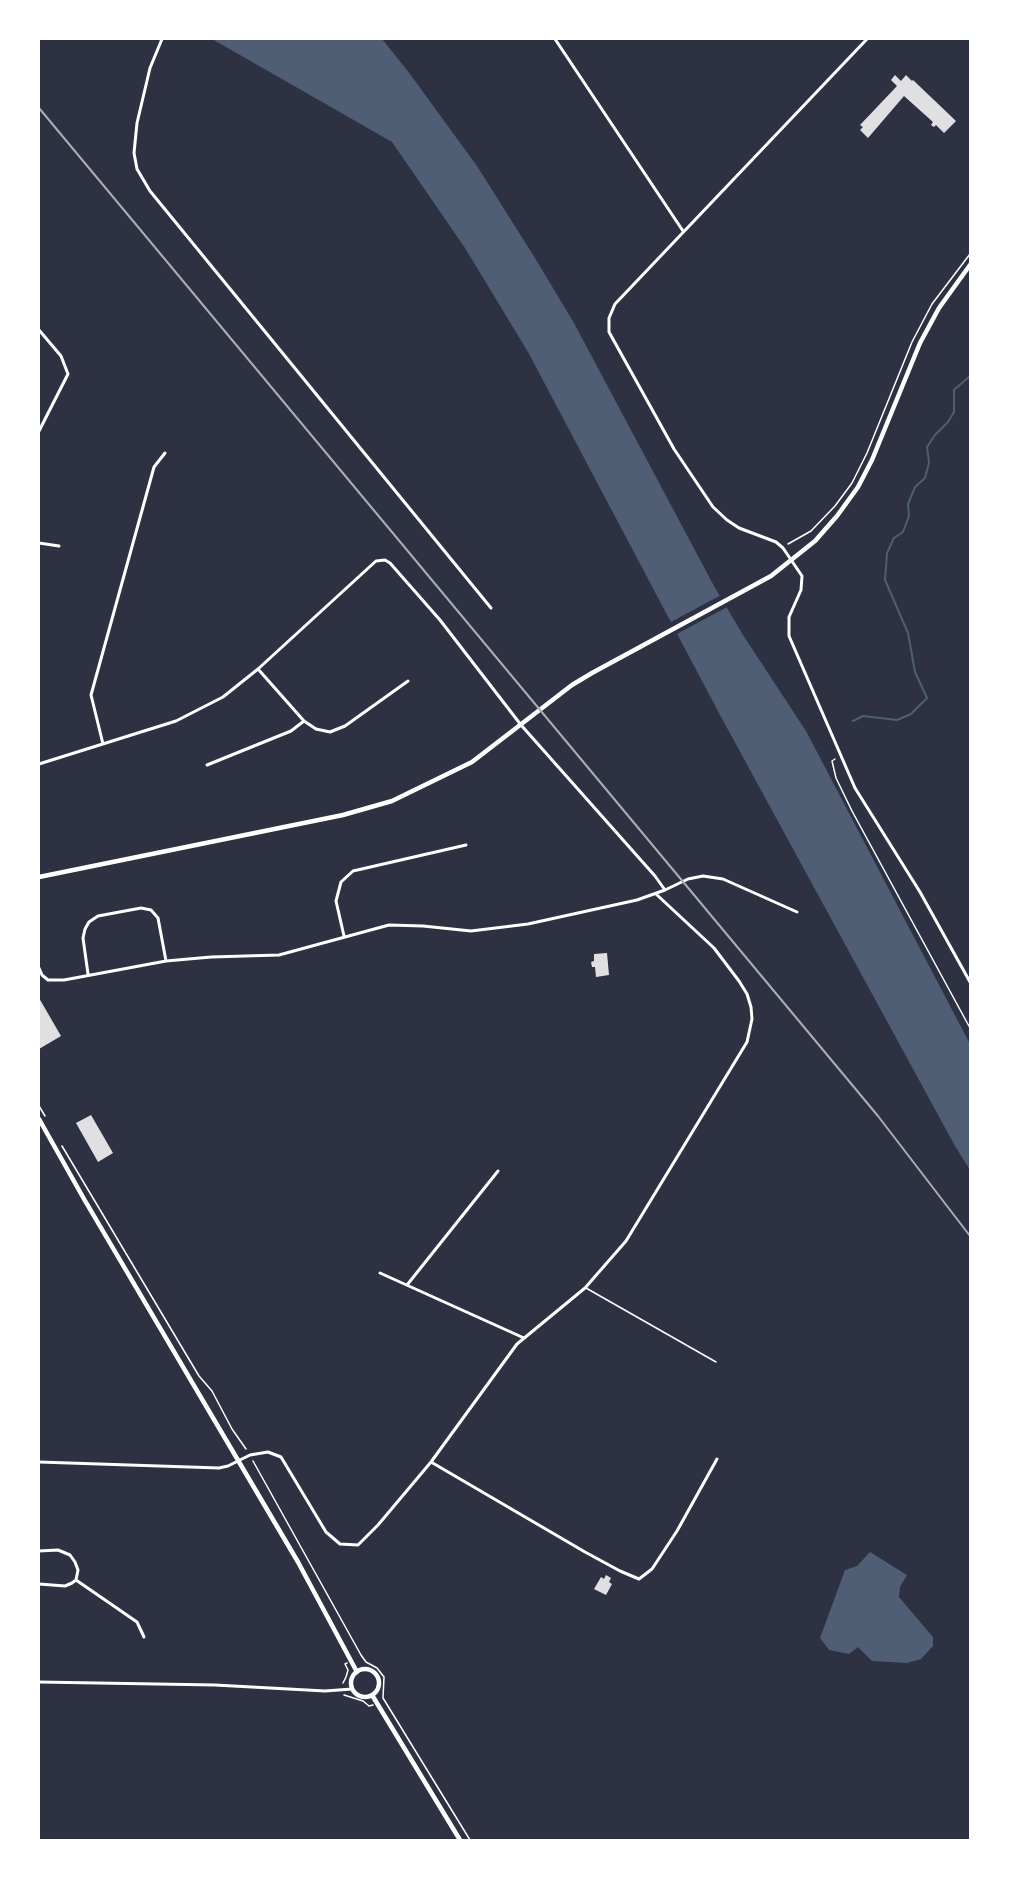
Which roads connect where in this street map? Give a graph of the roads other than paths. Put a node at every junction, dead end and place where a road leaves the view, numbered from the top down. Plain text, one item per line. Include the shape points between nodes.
1 (162, 39) edge
2 (555, 39) edge
3 (867, 39) edge
4 (683, 231) junction
5 (970, 265) edge
6 (39, 330) edge
7 (39, 431) edge
8 (165, 453) dead end
9 (39, 543) edge
10 (59, 546) dead end
11 (793, 561) junction
12 (491, 608) dead end
13 (258, 669) junction
14 (408, 681) dead end
15 (304, 721) junction
16 (521, 725) junction
17 (103, 744) junction
18 (39, 764) edge
19 (207, 765) dead end
20 (466, 845) dead end
21 (39, 877) edge
22 (665, 890) junction
23 (656, 894) junction
24 (797, 912) dead end
25 (344, 936) junction
26 (166, 961) junction
27 (39, 968) edge
28 (88, 974) junction
29 (970, 982) edge
30 (39, 1119) edge
31 (498, 1171) dead end
32 (380, 1273) dead end
33 (407, 1285) junction
34 (585, 1288) junction
35 (524, 1338) junction
36 (716, 1362) dead end
37 (717, 1459) dead end
38 (239, 1460) junction
39 (39, 1462) edge
40 (431, 1462) junction
41 (39, 1551) edge
42 (76, 1580) junction
43 (39, 1584) edge
44 (144, 1637) dead end
45 (357, 1672) junction
46 (39, 1682) edge
47 (352, 1689) junction
48 (372, 1695) junction
49 (459, 1840) edge

1 - 12 street via 150,68 137,123 137,169 150,191
2 - 4 street
3 - 4 street
4 - 11 street via 615,304 609,332 674,449 713,507 739,528 769,538
5 - 11 main road via 920,343 858,486 829,526
6 - 7 street via 61,356 68,374
8 - 17 street via 154,467 91,695
9 - 10 street
11 - 16 main road via 592,673
11 - 29 street via 802,583 789,617 789,636 855,788
13 - 15 street
13 - 16 street via 376,561 385,560 440,620
13 - 17 street via 223,697 176,721
14 - 15 street via 338,729 316,729
15 - 19 street via 291,731
16 - 21 main road via 472,762 392,801 343,815
16 - 22 street
17 - 18 street
20 - 25 street via 353,871 341,882 336,901
22 - 23 street
22 - 24 street via 688,879 711,876
23 - 25 street via 528,924 471,931 389,925
23 - 34 street via 714,948 739,981 751,1008 750,1031 743,1050 627,1241
25 - 26 street via 279,955
26 - 28 street
26 - 28 street via 158,918 151,910 141,908 98,916 89,922 83,938
27 - 28 street via 44,979 52,981
30 - 38 main road
31 - 33 street
32 - 33 street
33 - 35 street
34 - 35 street
34 - 36 lane
35 - 40 street
37 - 40 street via 671,1540 652,1569 639,1579
38 - 39 street via 219,1468
38 - 40 street via 268,1452 281,1456 326,1532 340,1544 358,1545
38 - 45 main road
41 - 42 street via 58,1550 70,1555 78,1570
42 - 43 street via 65,1586
42 - 44 street via 137,1622
45 - 47 main road via 351,1679
45 - 48 main road via 365,1670 375,1675 378,1684
46 - 47 street
47 - 48 main road via 361,1697
48 - 49 main road

